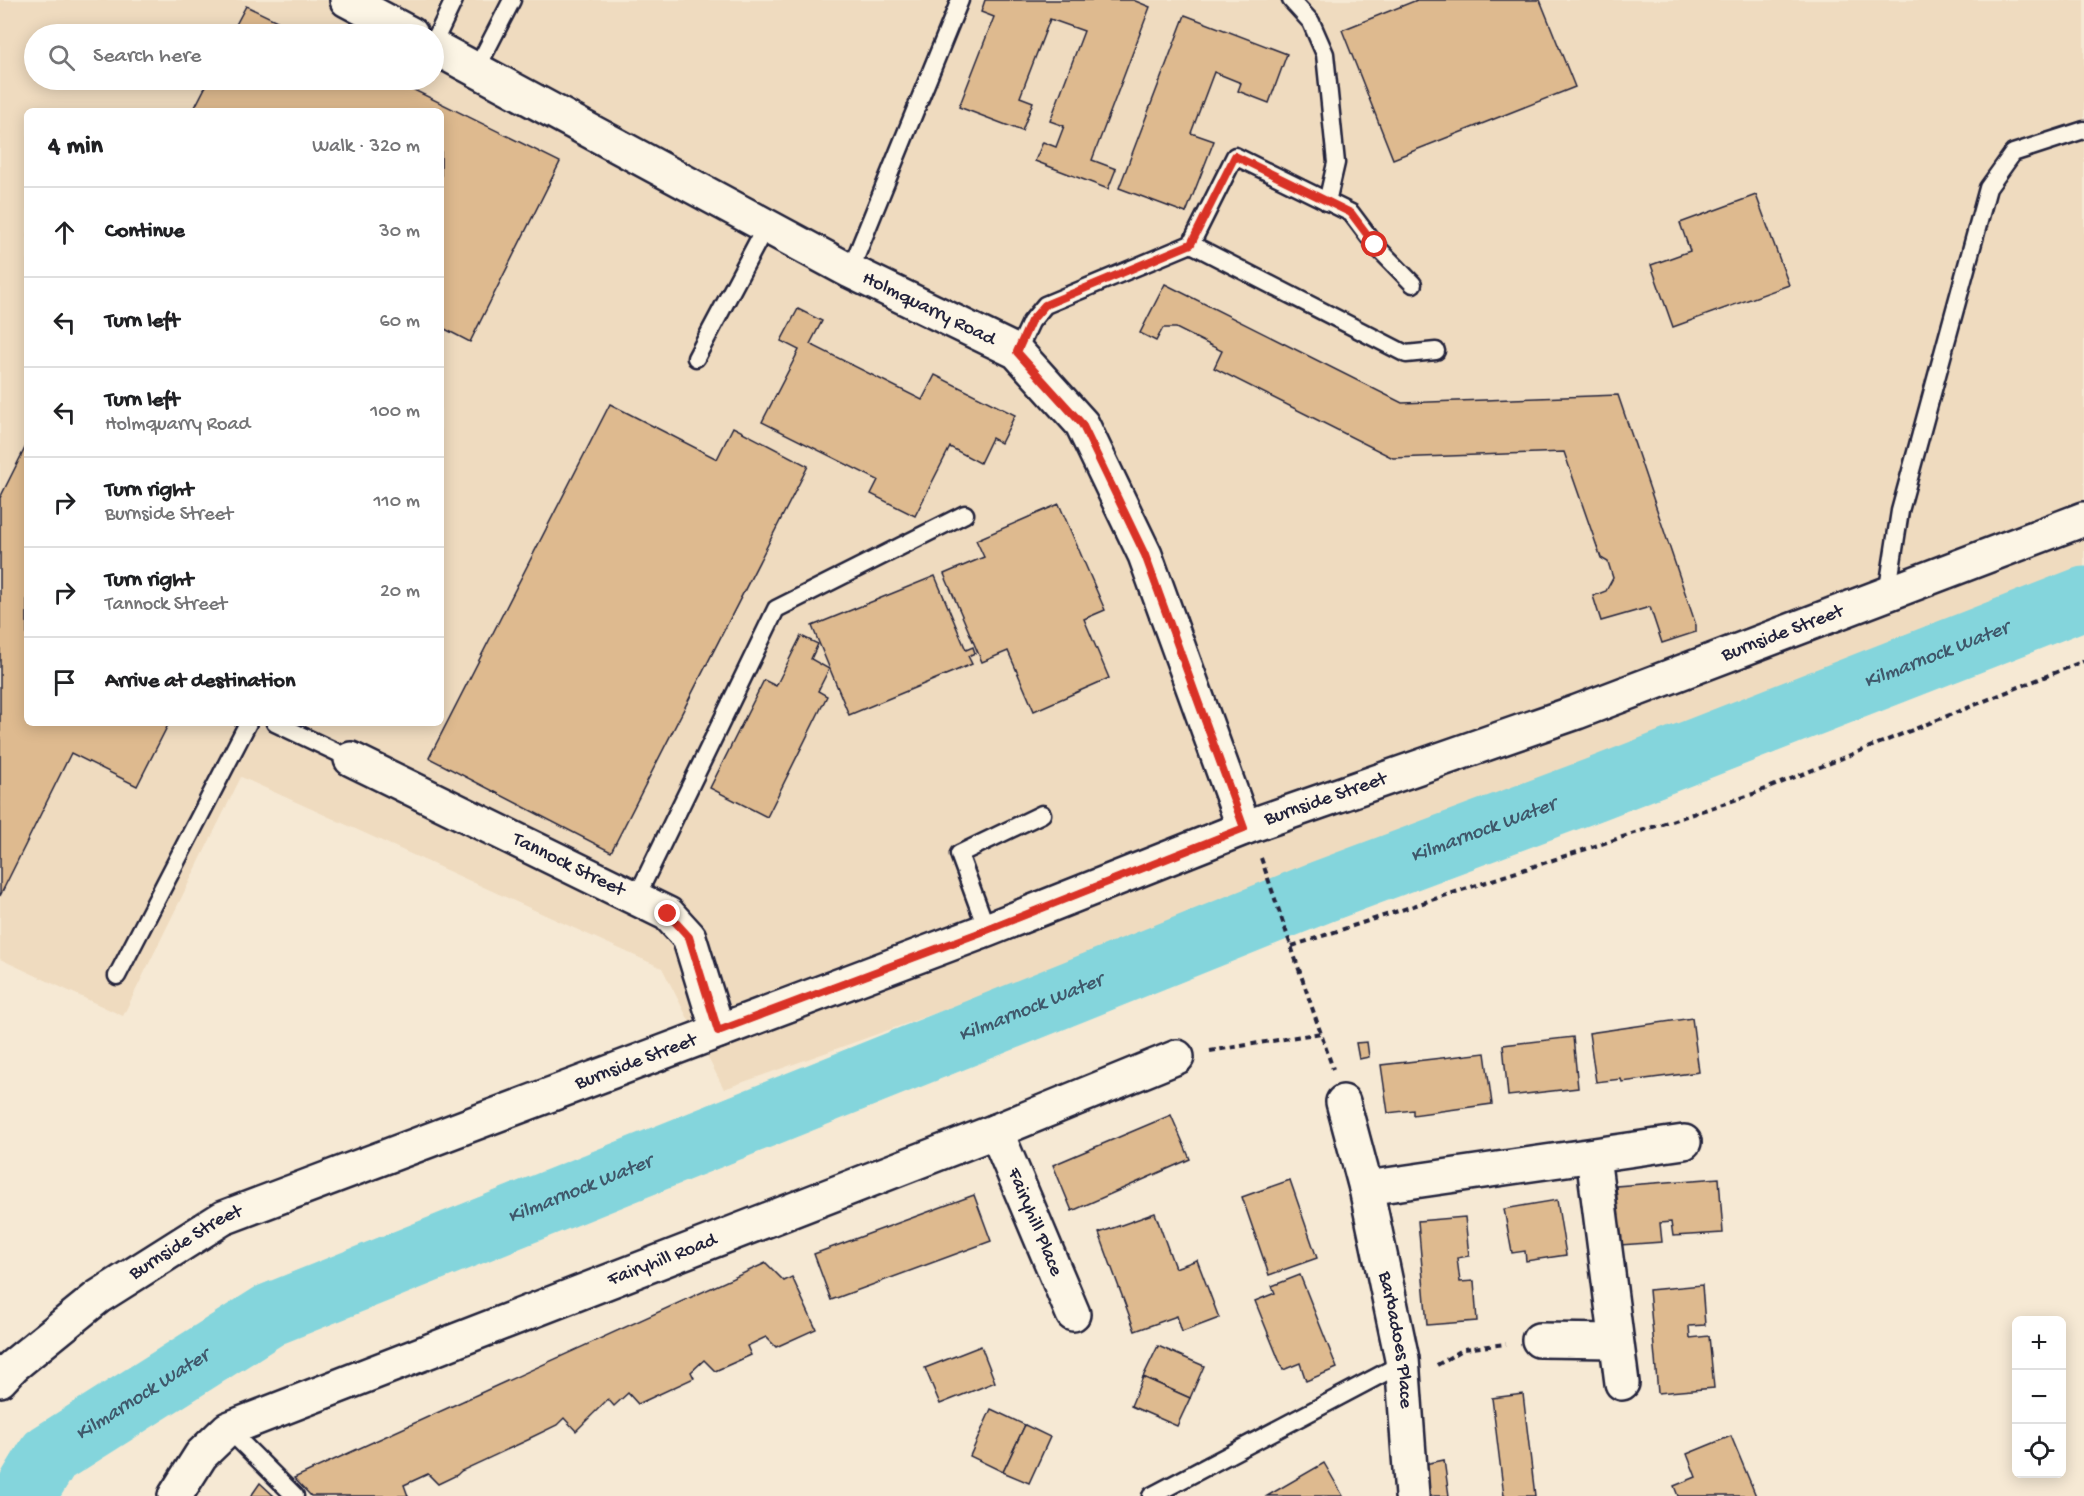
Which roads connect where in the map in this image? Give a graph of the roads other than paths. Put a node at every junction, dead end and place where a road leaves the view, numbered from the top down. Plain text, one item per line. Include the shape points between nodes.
1 (347, 0) edge
2 (454, 0) edge
3 (512, 0) edge
4 (960, 0) edge
5 (1292, 0) edge
6 (392, 24) edge
7 (443, 24) edge
8 (444, 50) edge
9 (476, 70) junction
10 (2084, 130) edge
11 (1328, 202) junction
12 (766, 226) junction
13 (1191, 244) junction
14 (850, 271) junction
15 (1413, 284) dead end
16 (1436, 351) dead end
17 (1017, 352) junction
18 (696, 358) dead end
19 (964, 514) dead end
20 (2084, 519) edge
21 (1887, 595) junction
22 (246, 726) edge
23 (281, 726) edge
24 (351, 759) joint
25 (1042, 814) dead end
26 (1251, 838) junction
27 (636, 898) junction
28 (987, 930) junction
29 (117, 976) dead end
30 (718, 1031) junction
31 (1177, 1057) road end
32 (1343, 1102) road end
33 (996, 1131) junction
34 (1684, 1142) dead end
35 (1593, 1155) junction
36 (1366, 1188) junction
37 (1072, 1314) dead end
38 (1539, 1340) road end
39 (1617, 1341) junction
40 (1403, 1361) junction
41 (0, 1380) edge
42 (1622, 1383) dead end
43 (228, 1429) junction
44 (175, 1496) edge
45 (295, 1496) edge
46 (1151, 1496) edge
47 (1412, 1496) edge

1 - 6 street
2 - 7 lane
3 - 9 lane
4 - 14 lane
5 - 11 lane via 1311,22 1325,54 1336,163
8 - 9 street, Holmquarry Road
9 - 12 street, Holmquarry Road
10 - 21 lane via 2013,153 1988,188 1900,511
11 - 13 lane via 1235,156
11 - 15 lane via 1351,213
12 - 14 street, Holmquarry Road
12 - 18 lane
13 - 16 lane via 1406,354
13 - 17 lane via 1045,305 1031,321
14 - 17 street, Holmquarry Road
17 - 26 street, Holmquarry Road via 1082,424 1145,555
19 - 27 lane via 776,609
20 - 21 street, Burnside Street
21 - 26 street, Burnside Street
22 - 29 lane
23 - 24 lane
24 - 27 street, Tannock Street
25 - 28 lane via 959,854
26 - 28 street, Burnside Street
27 - 30 street, Tannock Street via 668,914 689,937
28 - 30 street, Burnside Street
30 - 41 street, Burnside Street via 223,1218 98,1297
31 - 33 street, Fairyhill Road
32 - 36 street, Barbadoes Place
33 - 37 street, Fairyhill Place
33 - 43 street, Fairyhill Road
34 - 35 street
35 - 36 street
35 - 39 street
36 - 40 street, Barbadoes Place
38 - 39 street
39 - 42 street
40 - 46 lane
40 - 47 street, Barbadoes Place
43 - 44 street, Fairyhill Road via 201,1455
43 - 45 lane

